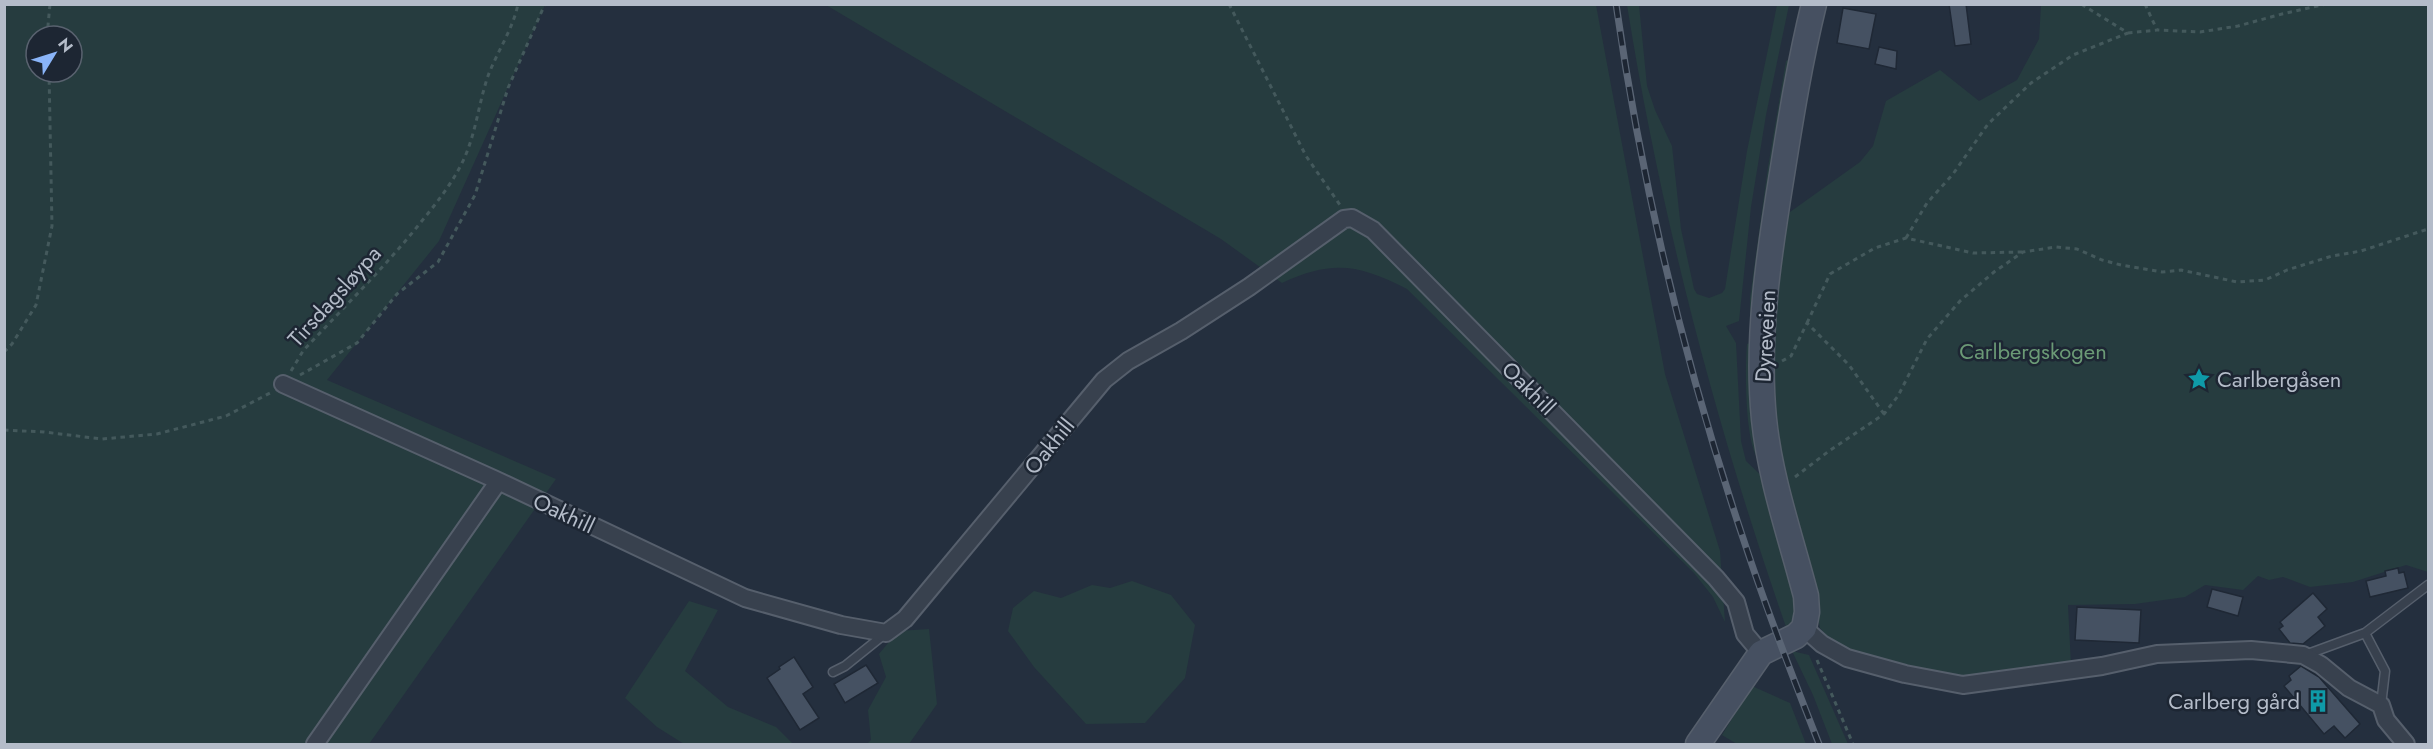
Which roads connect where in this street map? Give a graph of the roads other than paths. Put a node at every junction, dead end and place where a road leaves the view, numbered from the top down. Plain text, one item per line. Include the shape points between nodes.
1 (1814, 4) edge
2 (283, 384) road end
3 (498, 482) junction
4 (2428, 585) edge
5 (1804, 628) junction
6 (886, 633) junction
7 (2365, 633) junction
8 (1767, 650) junction
9 (2302, 655) junction
10 (833, 672) dead end
11 (2381, 705) junction
12 (315, 744) edge
13 (1698, 744) edge
14 (2406, 744) edge

1 - 5 main road, Dyreveien via 1775,214 1761,375 1764,420 1778,490 1806,596
2 - 3 street, Oakhill
3 - 6 street, Oakhill via 745,598 841,625
3 - 12 street
4 - 7 lane
5 - 8 main road
5 - 9 street via 1847,658 1964,685 2103,666 2157,654 2251,650
6 - 8 street, Oakhill via 905,619 1104,380 1128,361 1249,287 1322,233 1352,218 1373,230 1716,578 1736,602 1745,634
6 - 10 lane
7 - 9 lane
7 - 11 lane via 2385,671
8 - 13 main road
9 - 11 street
11 - 14 street via 2386,720

